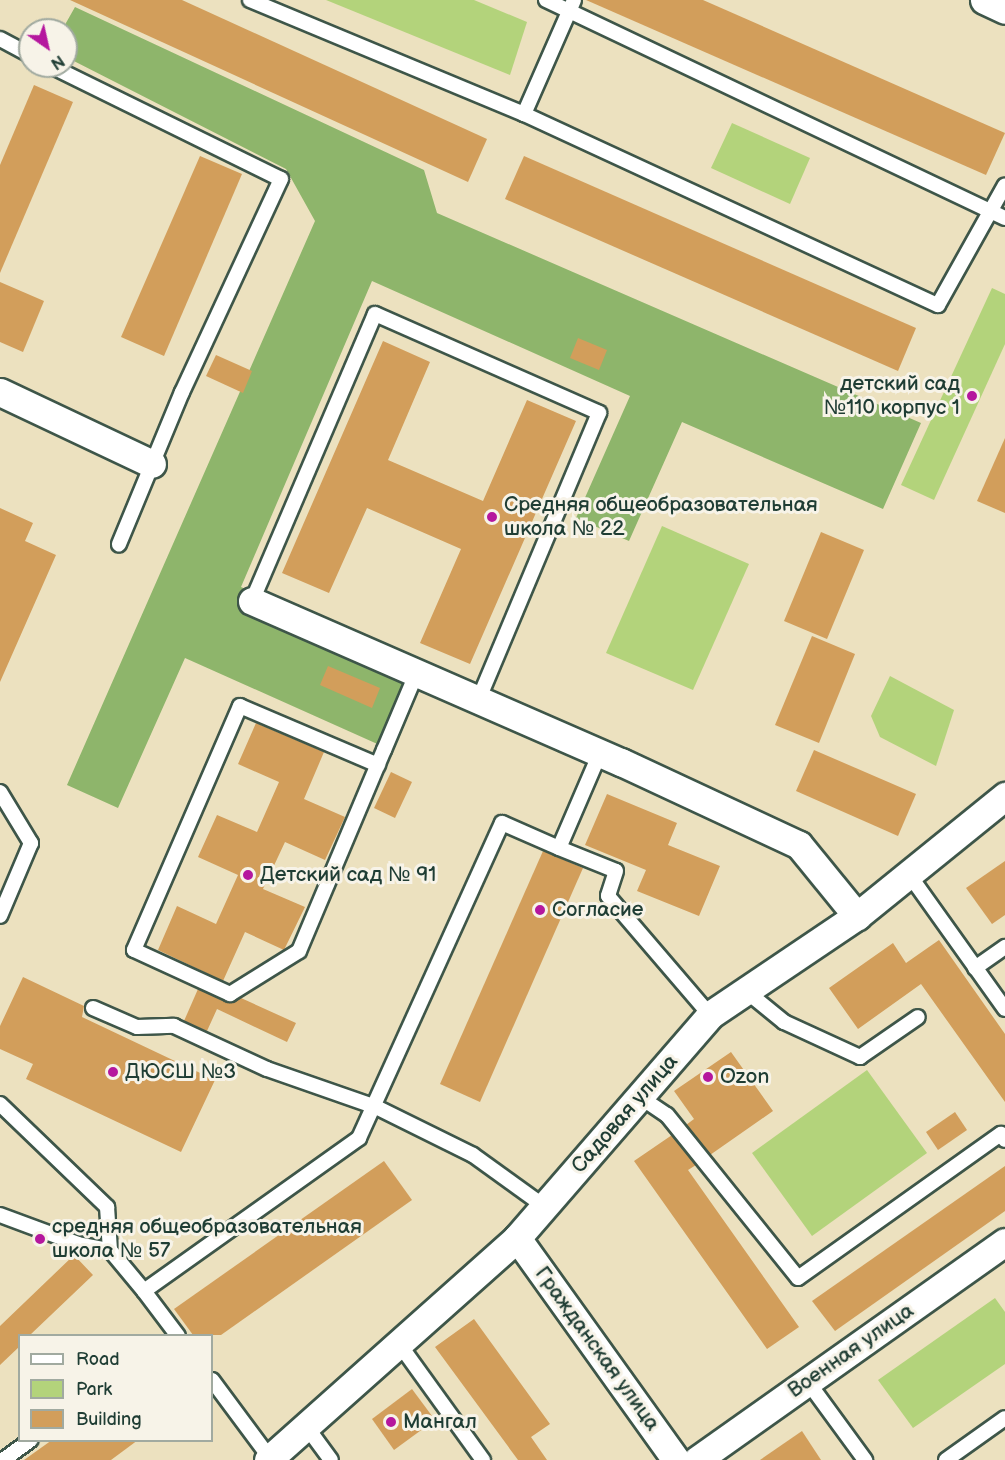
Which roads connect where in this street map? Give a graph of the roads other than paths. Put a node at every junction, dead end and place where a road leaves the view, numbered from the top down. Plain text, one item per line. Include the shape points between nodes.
1 (250, 0) edge
2 (546, 0) edge
3 (984, 0) edge
4 (572, 5) edge
5 (1005, 10) edge
6 (0, 39) edge
7 (18, 49) edge
8 (75, 78) edge
9 (524, 114) junction
10 (1005, 185) edge
11 (999, 215) edge
12 (0, 392) edge
13 (152, 464) junction
14 (119, 544) dead end
15 (252, 601) joint
16 (417, 672) junction
17 (478, 701) junction
18 (600, 753) junction
19 (378, 765) junction
20 (0, 792) edge
21 (1005, 796) edge
22 (560, 848) junction
23 (908, 873) junction
24 (0, 916) edge
25 (857, 916) junction
26 (1005, 947) edge
27 (975, 968) junction
28 (746, 991) junction
29 (93, 1008) dead end
30 (1005, 1009) edge
31 (710, 1015) junction
32 (918, 1017) dead end
33 (640, 1097) junction
34 (0, 1104) edge
35 (376, 1107) junction
36 (1005, 1140) edge
37 (545, 1207) junction
38 (0, 1215) edge
39 (518, 1238) junction
40 (1005, 1242) edge
41 (110, 1250) junction
42 (144, 1291) junction
43 (177, 1334) edge
44 (400, 1345) junction
45 (213, 1381) edge
46 (808, 1382) junction
47 (1005, 1418) edge
48 (306, 1426) junction
49 (28, 1442) edge
50 (269, 1459) edge
51 (3, 1460) edge
52 (331, 1460) edge
53 (483, 1460) edge
54 (676, 1460) edge
55 (697, 1460) edge
56 (865, 1460) edge
57 (946, 1460) edge

1 - 9 lane
2 - 4 lane
3 - 5 street
4 - 9 lane
4 - 11 lane
6 - 7 lane
8 - 13 lane via 281,179
9 - 11 lane via 938,305
10 - 11 lane
12 - 13 street
13 - 14 lane
15 - 16 street
15 - 17 lane via 375,314 599,413
16 - 17 street
16 - 19 lane
17 - 18 street
18 - 22 lane
18 - 25 street via 800,846
19 - 19 lane via 299,951 230,994 134,950 240,706
20 - 24 lane via 31,843
21 - 23 street, Садовая улица
22 - 31 lane via 616,871 608,896
22 - 35 lane via 502,824
23 - 25 street, Садовая улица
23 - 27 lane
25 - 28 street, Садовая улица
26 - 27 lane
27 - 30 lane
28 - 31 street, Садовая улица
28 - 32 lane via 784,1022 860,1057
29 - 35 lane via 137,1027 174,1026 267,1069
31 - 33 street, Садовая улица
33 - 36 lane via 667,1115 798,1278 1001,1134
33 - 37 street, Садовая улица
34 - 41 lane via 107,1207
35 - 37 lane via 473,1155
35 - 42 lane via 359,1138
37 - 39 street, Садовая улица
38 - 41 lane via 78,1244
39 - 44 street, Садовая улица
39 - 54 street, Гражданская улица
40 - 46 street, Военная улица
41 - 42 lane
42 - 43 lane
44 - 48 street, Садовая улица
44 - 53 lane
45 - 50 lane
46 - 55 street, Военная улица
46 - 56 lane
47 - 57 lane
48 - 50 street, Садовая улица
48 - 52 lane
49 - 51 lane

